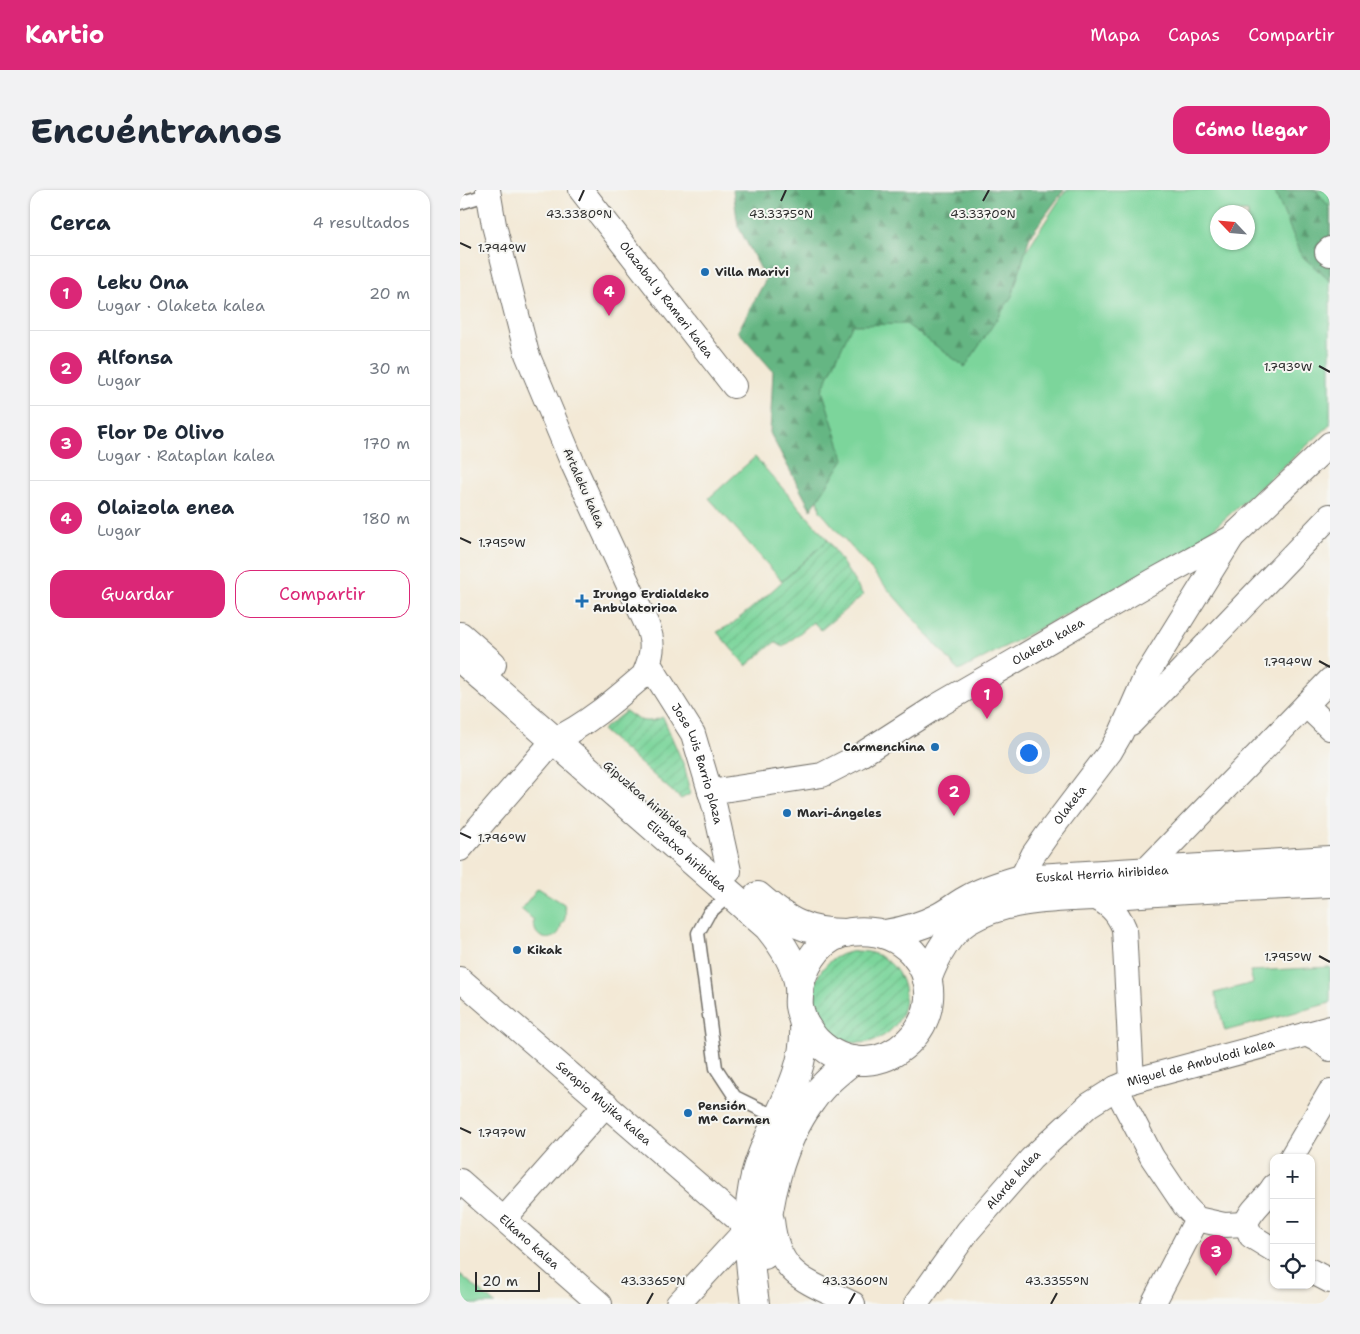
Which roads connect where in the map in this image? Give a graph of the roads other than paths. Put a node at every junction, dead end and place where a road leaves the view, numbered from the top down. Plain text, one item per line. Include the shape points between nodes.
1 (581, 190) edge
2 (489, 192) edge
3 (460, 203) edge
4 (1330, 249) edge
5 (1330, 254) edge
6 (734, 386) dead end
7 (1330, 444) edge
8 (1330, 516) edge
9 (1231, 538) junction
10 (460, 636) edge
11 (460, 658) edge
12 (649, 664) junction
13 (1330, 680) edge
14 (1306, 706) junction
15 (1330, 728) edge
16 (1121, 733) junction
17 (562, 736) junction
18 (710, 792) junction
19 (460, 849) edge
20 (1330, 860) edge
21 (1021, 879) junction
22 (1151, 881) junction
23 (730, 883) junction
24 (1330, 883) edge
25 (1092, 896) junction
26 (1124, 928) junction
27 (846, 933) junction
28 (885, 934) junction
29 (460, 978) edge
30 (927, 980) junction
31 (799, 988) junction
32 (804, 1023) junction
33 (1330, 1028) edge
34 (1306, 1034) junction
35 (1330, 1049) edge
36 (853, 1060) junction
37 (1124, 1084) junction
38 (1330, 1092) edge
39 (606, 1104) junction
40 (778, 1118) junction
41 (1293, 1154) edge
42 (460, 1181) edge
43 (1270, 1192) edge
44 (771, 1203) junction
45 (504, 1219) junction
46 (1197, 1219) junction
47 (1246, 1224) junction
48 (748, 1228) junction
49 (1270, 1248) edge
50 (1315, 1273) edge
51 (1330, 1282) edge
52 (600, 1304) edge
53 (678, 1304) edge
54 (755, 1304) edge
55 (768, 1304) edge
56 (852, 1304) edge
57 (916, 1304) edge
58 (1153, 1304) edge

1 - 6 street, Olazabal y Rameri kalea
2 - 3 lane
2 - 12 street, Artaleku kalea via 494,225 527,354 652,637
4 - 5 street via 1327,252
7 - 9 street, Olaketa kalea
8 - 16 street
9 - 16 street via 1146,676
9 - 18 street, Olaketa kalea via 822,775
10 - 17 main road, Gipuzkoa hiribidea
11 - 17 main road, Gipuzkoa hiribidea
12 - 17 street via 644,676
12 - 18 street, Jose Luis Barrio plaza via 693,734
13 - 14 street
14 - 15 street
14 - 22 street
16 - 21 street, Olaketa via 1033,855
17 - 19 street
17 - 23 main road, Gipuzkoa hiribidea
18 - 23 street, Jose Luis Barrio plaza
20 - 22 main road, Euskal Herria hiribidea
21 - 22 main road, Euskal Herria hiribidea
21 - 28 main road, Euskal Herria hiribidea via 970,898 922,926
22 - 24 main road, Euskal Herria hiribidea
22 - 25 main road, Euskal Herria hiribidea
22 - 26 street, Miguel de Ambulodi kalea via 1126,919
23 - 27 main road, Gipuzkoa hiribidea via 793,923 821,932
23 - 31 main road, Elizatxo hiribidea via 779,940 788,955
23 - 40 lane via 698,933 716,1068 735,1097
25 - 26 street, Miguel de Ambulodi kalea via 1112,907
25 - 30 main road, Euskal Herria hiribidea via 1006,906 966,922 942,948
26 - 37 street, Miguel de Ambulodi kalea
27 - 28 main road, Elizatxo hiribidea via 866,930
27 - 31 main road, Elizatxo hiribidea via 828,941 814,954 804,970
28 - 30 main road, Elizatxo hiribidea via 904,944 918,960
29 - 39 street, Serapio Mujika kalea
30 - 36 main road, Elizatxo hiribidea via 928,1001 923,1022 912,1040 895,1053 874,1060
31 - 32 main road, Elizatxo hiribidea via 799,1006
32 - 36 main road, Elizatxo hiribidea via 816,1041 833,1054
32 - 40 main road, Elizatxo hiribidea via 797,1077
33 - 34 street, Miguel de Ambulodi kalea
34 - 35 street
34 - 37 street, Miguel de Ambulodi kalea
36 - 44 main road via 821,1088 802,1114 789,1143
37 - 46 street, Miguel de Ambulodi kalea via 1152,1157
37 - 57 street, Alarde kalea via 1089,1105 1031,1159 968,1231
38 - 41 street
39 - 45 street
39 - 48 street, Serapio Mujika kalea
40 - 48 main road, Elizatxo hiribidea via 756,1171
42 - 45 street, Elkano kalea
43 - 47 street
44 - 55 main road via 764,1266
44 - 56 street via 774,1237 778,1252 787,1265 801,1278
45 - 52 street, Elkano kalea
46 - 47 street via 1224,1225
46 - 58 street
47 - 49 street via 1251,1236
48 - 53 street
48 - 54 main road, Elizatxo hiribidea
50 - 51 street

